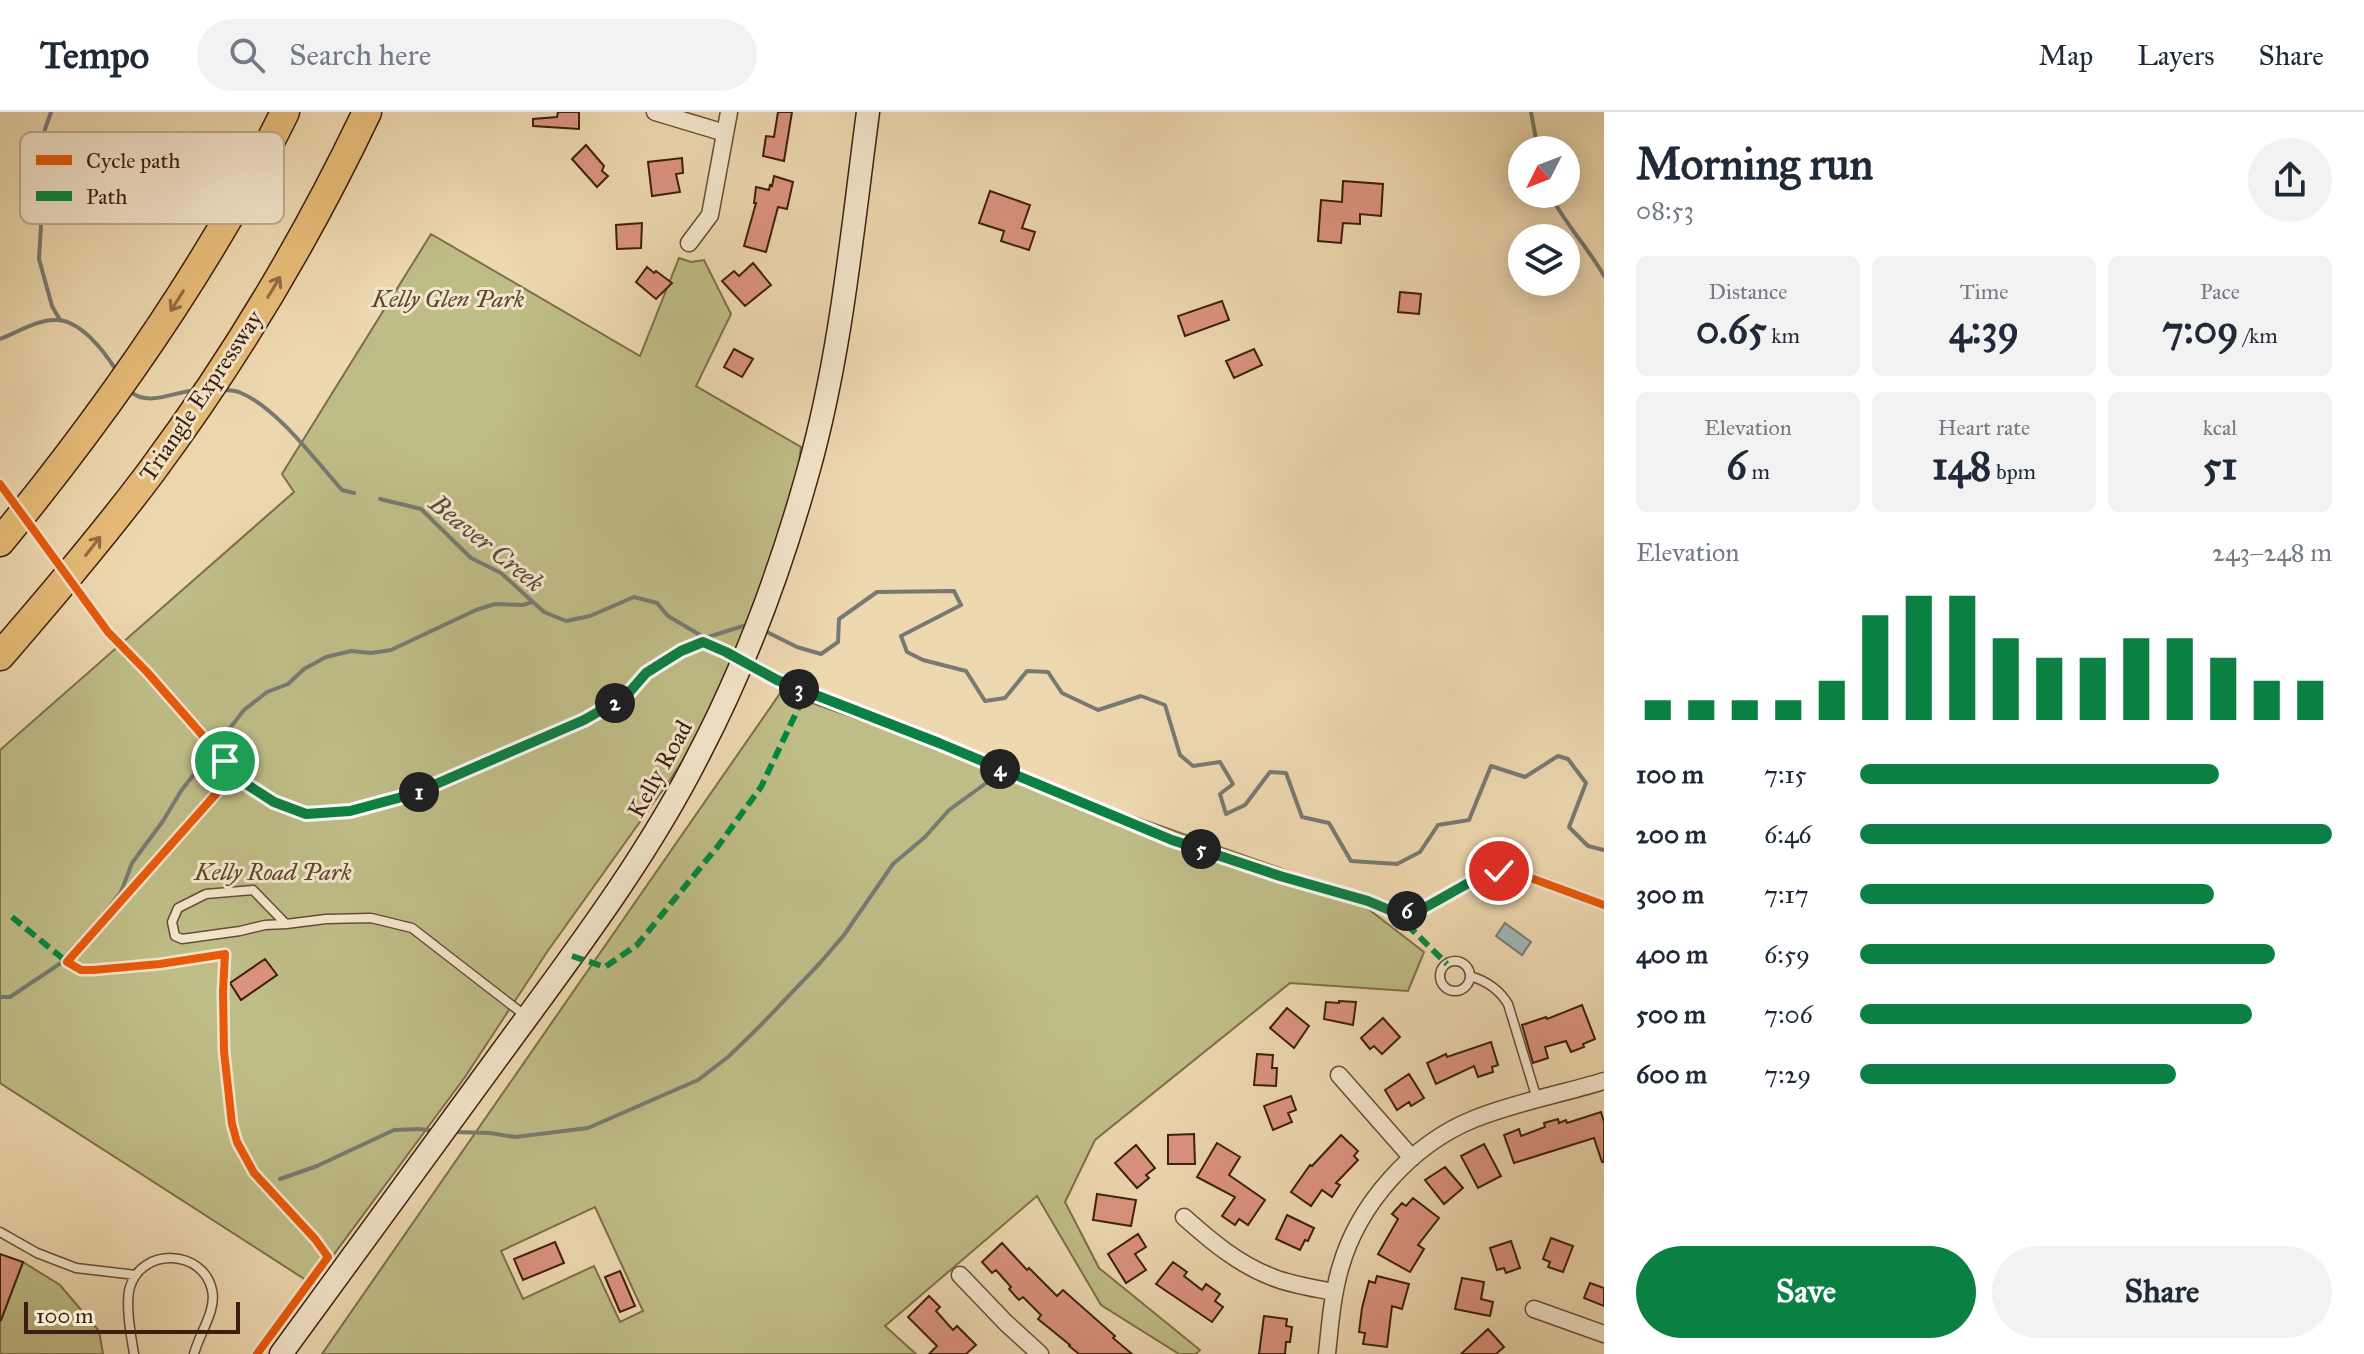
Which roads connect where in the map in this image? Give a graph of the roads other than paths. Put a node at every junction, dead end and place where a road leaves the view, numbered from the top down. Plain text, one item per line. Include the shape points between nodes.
1 (285, 112) edge
2 (367, 112) edge
3 (655, 112) edge
4 (729, 112) edge
5 (868, 112) edge
6 (274, 132) edge
7 (725, 133) junction
8 (223, 224) edge
9 (689, 243) dead end
10 (0, 542) edge
11 (0, 656) edge
12 (286, 924) junction
13 (1470, 976) dead end
14 (527, 1017) junction
15 (1339, 1075) dead end
16 (1604, 1081) edge
17 (1537, 1100) junction
18 (1412, 1158) junction
19 (1184, 1217) dead end
20 (0, 1232) edge
21 (136, 1275) junction
22 (960, 1275) dead end
23 (1334, 1292) junction
24 (1534, 1309) dead end
25 (1604, 1334) edge
26 (134, 1354) edge
27 (194, 1354) edge
28 (281, 1354) edge
29 (1040, 1354) edge
30 (1327, 1354) edge

1 -> 6 highway
11 -> 2 highway, Triangle Expressway via 152,470 237,347 305,235
3 - 7 street
4 - 7 street
5 - 14 street, Kelly Road via 830,381 808,474 757,624 722,709 659,825 605,912
7 - 9 street via 710,215
8 -> 10 highway via 101,413
12 - 12 lane via 253,890 206,894 178,908 172,922 175,936 182,939
12 - 14 lane via 371,918 412,928
13 - 17 lane via 1493,986 1508,1004
14 - 28 street, Kelly Road
15 - 18 street
16 - 17 street
17 - 18 street via 1475,1118
18 - 23 street via 1358,1225
19 - 23 street via 1255,1269
20 - 21 lane via 76,1268
21 - 26 lane via 129,1288
21 - 27 lane via 146,1264 171,1257 191,1262 205,1275 212,1307
22 - 29 street
23 - 30 street
24 - 25 street

